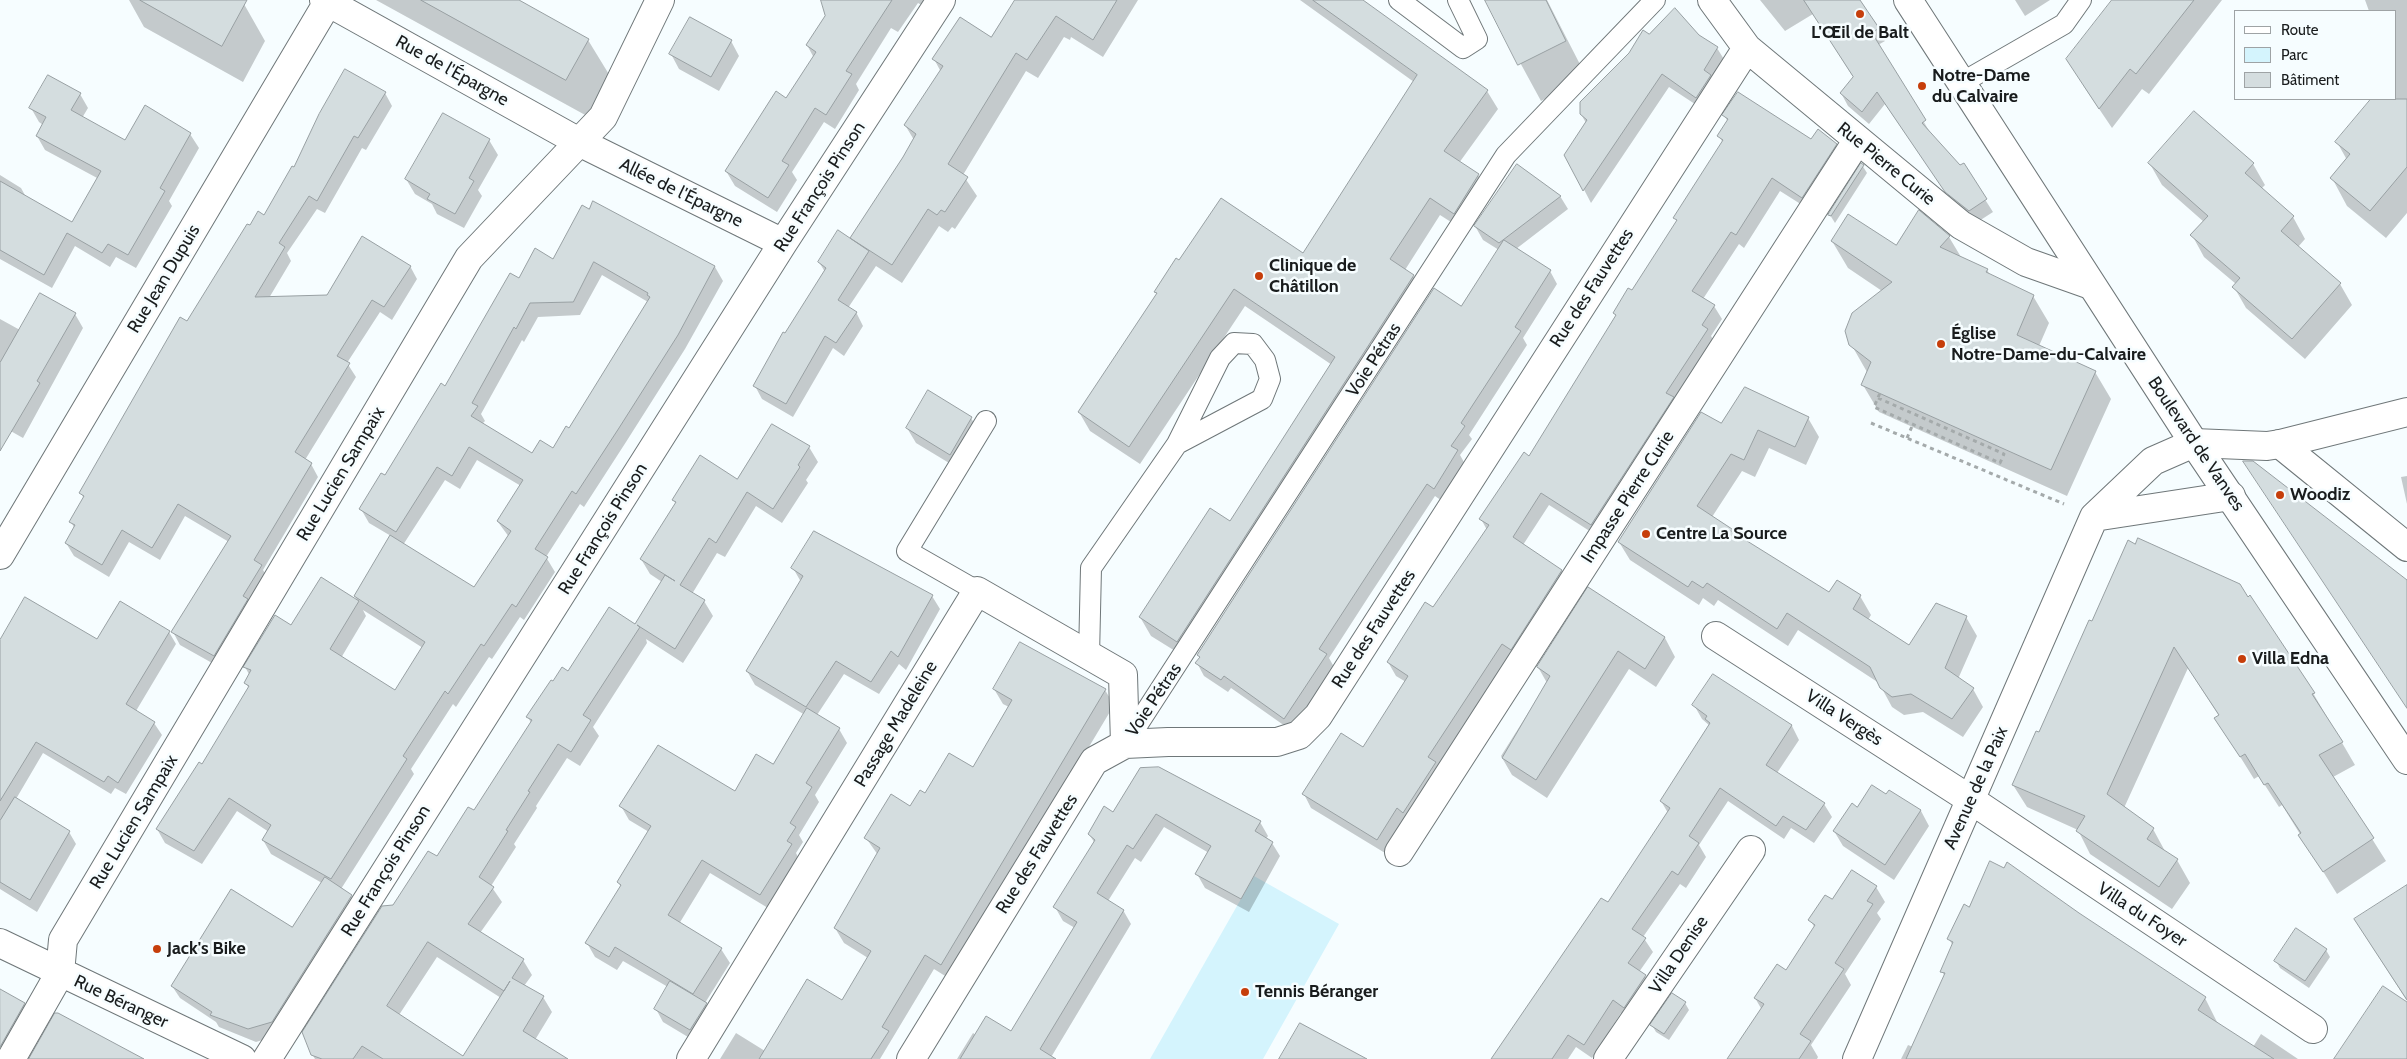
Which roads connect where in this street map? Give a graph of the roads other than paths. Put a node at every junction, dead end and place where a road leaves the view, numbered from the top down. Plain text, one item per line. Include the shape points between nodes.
1 (660, 0) edge
2 (941, 0) edge
3 (1399, 0) edge
4 (1458, 0) edge
5 (1655, 0) edge
6 (1712, 0) edge
7 (1908, 0) edge
8 (2081, 0) edge
9 (326, 1) edge
10 (1747, 48) junction
11 (1963, 82) junction
12 (1857, 141) junction
13 (579, 142) junction
14 (783, 243) junction
15 (2091, 285) junction
16 (2407, 412) edge
17 (986, 421) dead end
18 (2194, 443) junction
19 (1177, 444) junction
20 (2280, 444) junction
21 (2231, 496) junction
22 (2094, 517) junction
23 (2407, 547) edge
24 (0, 555) edge
25 (977, 591) junction
26 (1716, 636) dead end
27 (1089, 656) junction
28 (1125, 744) junction
29 (2407, 760) edge
30 (1971, 800) junction
31 (1751, 850) dead end
32 (1399, 852) dead end
33 (0, 943) edge
34 (60, 973) junction
35 (2313, 1029) dead end
36 (11, 1059) edge
37 (242, 1059) edge
38 (267, 1059) edge
39 (691, 1059) edge
40 (911, 1059) edge
41 (1608, 1059) edge
42 (1857, 1059) edge

1 - 13 street, Rue Lucien Sampaix via 602,117
2 - 14 street, Rue François Pinson
3 - 4 lane via 1463,48 1477,39
5 - 28 lane, Voie Pétras via 1506,155
6 - 10 street, Rue Pierre Curie
7 - 11 street, Boulevard de Vanves
8 - 11 lane via 2064,24
9 - 13 street, Rue de l'Épargne
9 - 24 street, Rue Jean Dupuis
10 - 12 street, Rue Pierre Curie
10 - 28 street, Rue des Fauvettes via 1318,716 1299,735 1277,742
11 - 15 street, Boulevard de Vanves
12 - 15 street, Rue Pierre Curie via 1961,226 2026,262
12 - 32 street, Impasse Pierre Curie
13 - 14 street, Allée de l'Épargne
13 - 34 street, Rue Lucien Sampaix via 469,258 63,940
14 - 38 street, Rue François Pinson
15 - 18 street, Boulevard de Vanves
16 - 20 street
17 - 25 lane via 907,551
18 - 20 street
18 - 21 street, Boulevard de Vanves
18 - 22 street, Avenue de la Paix via 2153,461
19 - 19 lane via 1262,399 1270,379 1265,360 1253,344 1234,342 1220,358
19 - 27 lane via 1091,568
20 - 23 street
21 - 22 street
21 - 29 street, Boulevard de Vanves
22 - 30 street, Avenue de la Paix
25 - 27 street
25 - 39 street, Passage Madeleine
26 - 30 street, Villa Vergès
27 - 28 street via 1123,675
28 - 40 street, Rue des Fauvettes via 1094,761
30 - 35 street, Villa du Foyer
30 - 42 street, Avenue de la Paix
31 - 41 street, Villa Denise
33 - 34 street, Rue Béranger
34 - 36 street
34 - 37 street, Rue Béranger

